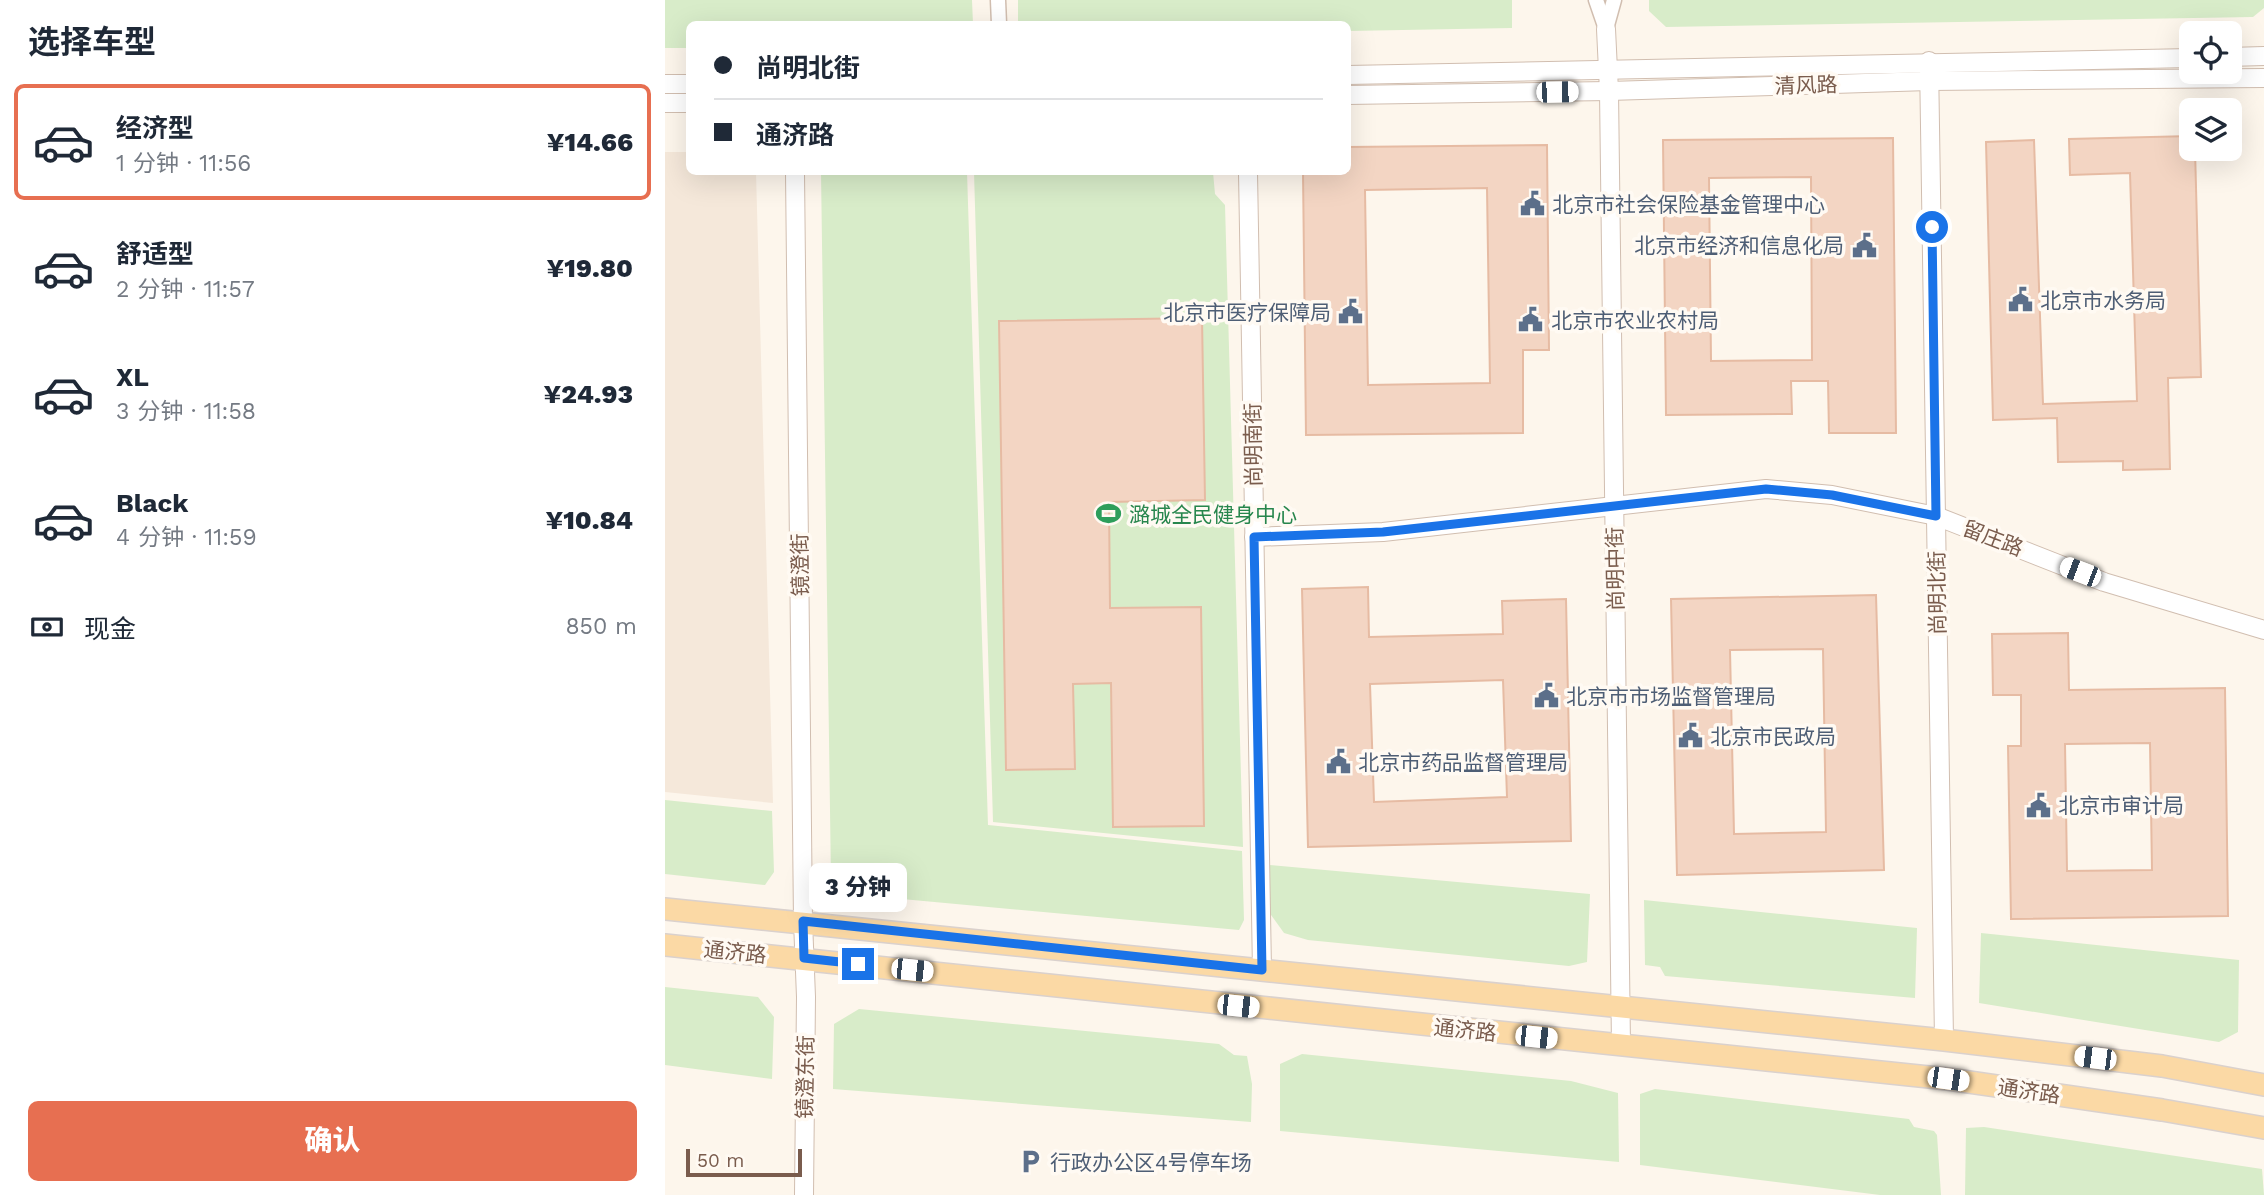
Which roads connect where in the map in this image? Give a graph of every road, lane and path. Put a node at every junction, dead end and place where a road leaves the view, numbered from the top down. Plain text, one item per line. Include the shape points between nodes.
1 (998, 0) edge
2 (1596, 0) edge
3 (1614, 0) edge
4 (999, 21) edge
5 (1606, 29) junction
6 (2242, 57) edge
7 (2264, 57) edge
8 (2179, 58) edge
9 (1929, 61) junction
10 (1608, 71) junction
11 (1351, 75) edge
12 (2264, 78) edge
13 (1930, 80) junction
14 (665, 84) edge
15 (686, 84) edge
16 (1609, 91) junction
17 (1351, 95) edge
18 (665, 103) edge
19 (686, 103) edge
20 (796, 175) edge
21 (1248, 175) edge
22 (1614, 506) junction
23 (1936, 516) junction
24 (1254, 537) junction
25 (2264, 630) edge
26 (665, 909) edge
27 (803, 921) junction
28 (665, 945) edge
29 (804, 958) junction
30 (1262, 970) junction
31 (1620, 1006) junction
32 (1944, 1040) junction
33 (1621, 1046) junction
34 (2264, 1085) edge
35 (2264, 1128) edge
36 (804, 1195) edge

1 - 4 street
2 - 5 street
3 - 5 street
5 - 10 street, 尚明中街
6 - 7 street
8 - 9 street, 清风路
9 - 10 street, 清风路
9 - 13 street, 尚明北街
10 - 11 street, 清风路
10 - 16 street, 尚明中街
12 - 13 street, 清风路
13 - 16 street, 清风路
13 - 23 street, 尚明北街
14 - 15 street
16 - 17 street, 清风路
16 - 22 street, 尚明中街
18 - 19 street
20 - 27 street, 镜澄街
21 - 24 street, 尚明南街
22 - 23 street, 留庄路 via 1766,489 1832,495
22 - 24 street, 留庄路 via 1383,532
22 - 31 street, 尚明中街
23 - 25 street, 留庄路 via 2104,582
23 - 32 street, 尚明北街
24 - 30 street, 尚明南街
26 - 27 main road, 通济路
27 - 29 street, 镜澄街
27 - 30 main road, 通济路
28 - 29 main road, 通济路
29 - 33 main road, 通济路
29 - 36 street, 镜澄东街
30 - 31 main road, 通济路
31 - 32 main road, 通济路
31 - 33 street, 尚明中街
32 - 34 main road, 通济路 via 2162,1066
33 - 35 main road, 通济路 via 1948,1079

